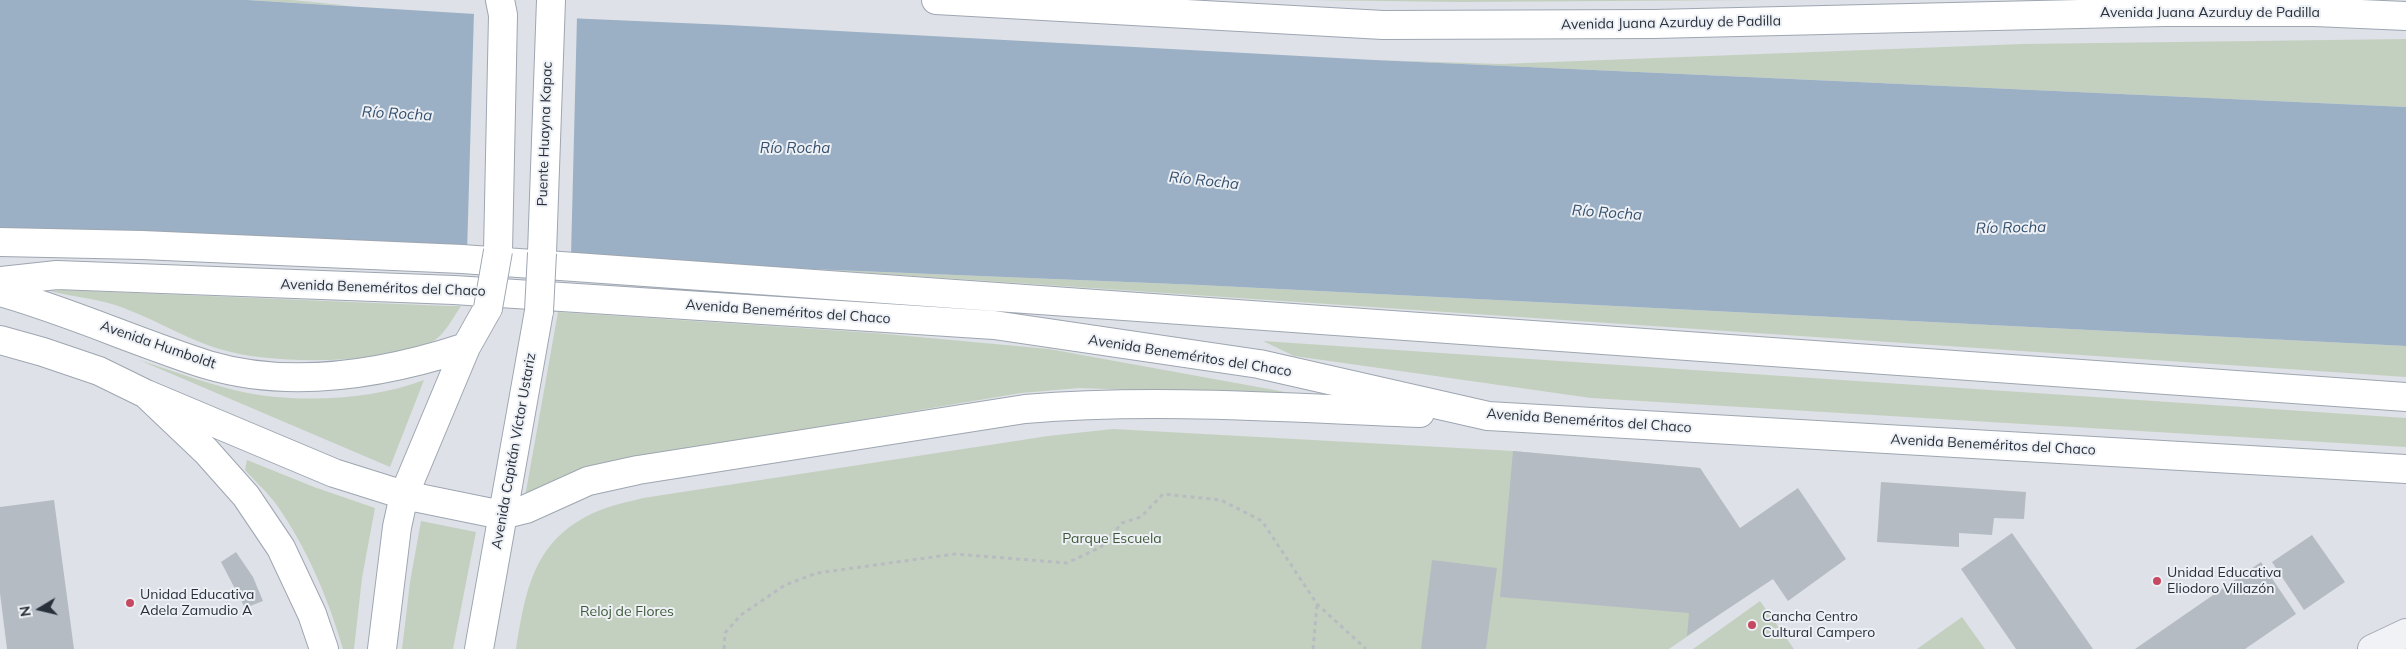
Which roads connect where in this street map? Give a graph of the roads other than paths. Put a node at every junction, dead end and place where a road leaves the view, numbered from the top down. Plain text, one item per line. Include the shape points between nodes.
1 (936, 0) edge
2 (502, 7) edge
3 (550, 8) edge
4 (2406, 16) edge
5 (0, 242) edge
6 (542, 253) joint
7 (0, 281) edge
8 (0, 292) edge
9 (0, 340) edge
10 (466, 347) junction
11 (146, 394) junction
12 (2406, 397) edge
13 (1488, 416) junction
14 (2406, 468) edge
15 (404, 495) junction
16 (502, 515) junction
17 (2406, 633) edge
18 (324, 649) edge
19 (382, 649) edge
20 (479, 649) edge
21 (2372, 649) edge

1 - 4 main road, Avenida Juana Azurduy de Padilla via 1383,25 1654,24 2165,12 2316,12
2 - 10 main road, bridge via 498,251 488,308
3 - 6 main road, Puente Huayna Kapac
5 - 12 main road via 152,245 472,260
6 - 16 main road, Avenida Capitán Víctor Ustariz, bridge via 539,311
7 - 13 main road, Avenida Beneméritos del Chaco via 57,275 454,290 994,325 1259,364
8 - 10 main road, Avenida Humboldt via 209,365 255,373 298,378 376,372
9 - 11 main road via 99,371
10 - 15 main road
11 - 15 main road via 301,461
11 - 18 main road via 206,451 246,496 281,548 312,614
13 - 14 main road, Avenida Beneméritos del Chaco
13 - 16 main road via 1159,403 1072,405 638,470 588,481 526,509
15 - 16 main road
15 - 19 main road
16 - 20 main road, Avenida Capitán Víctor Ustariz
17 - 21 street

